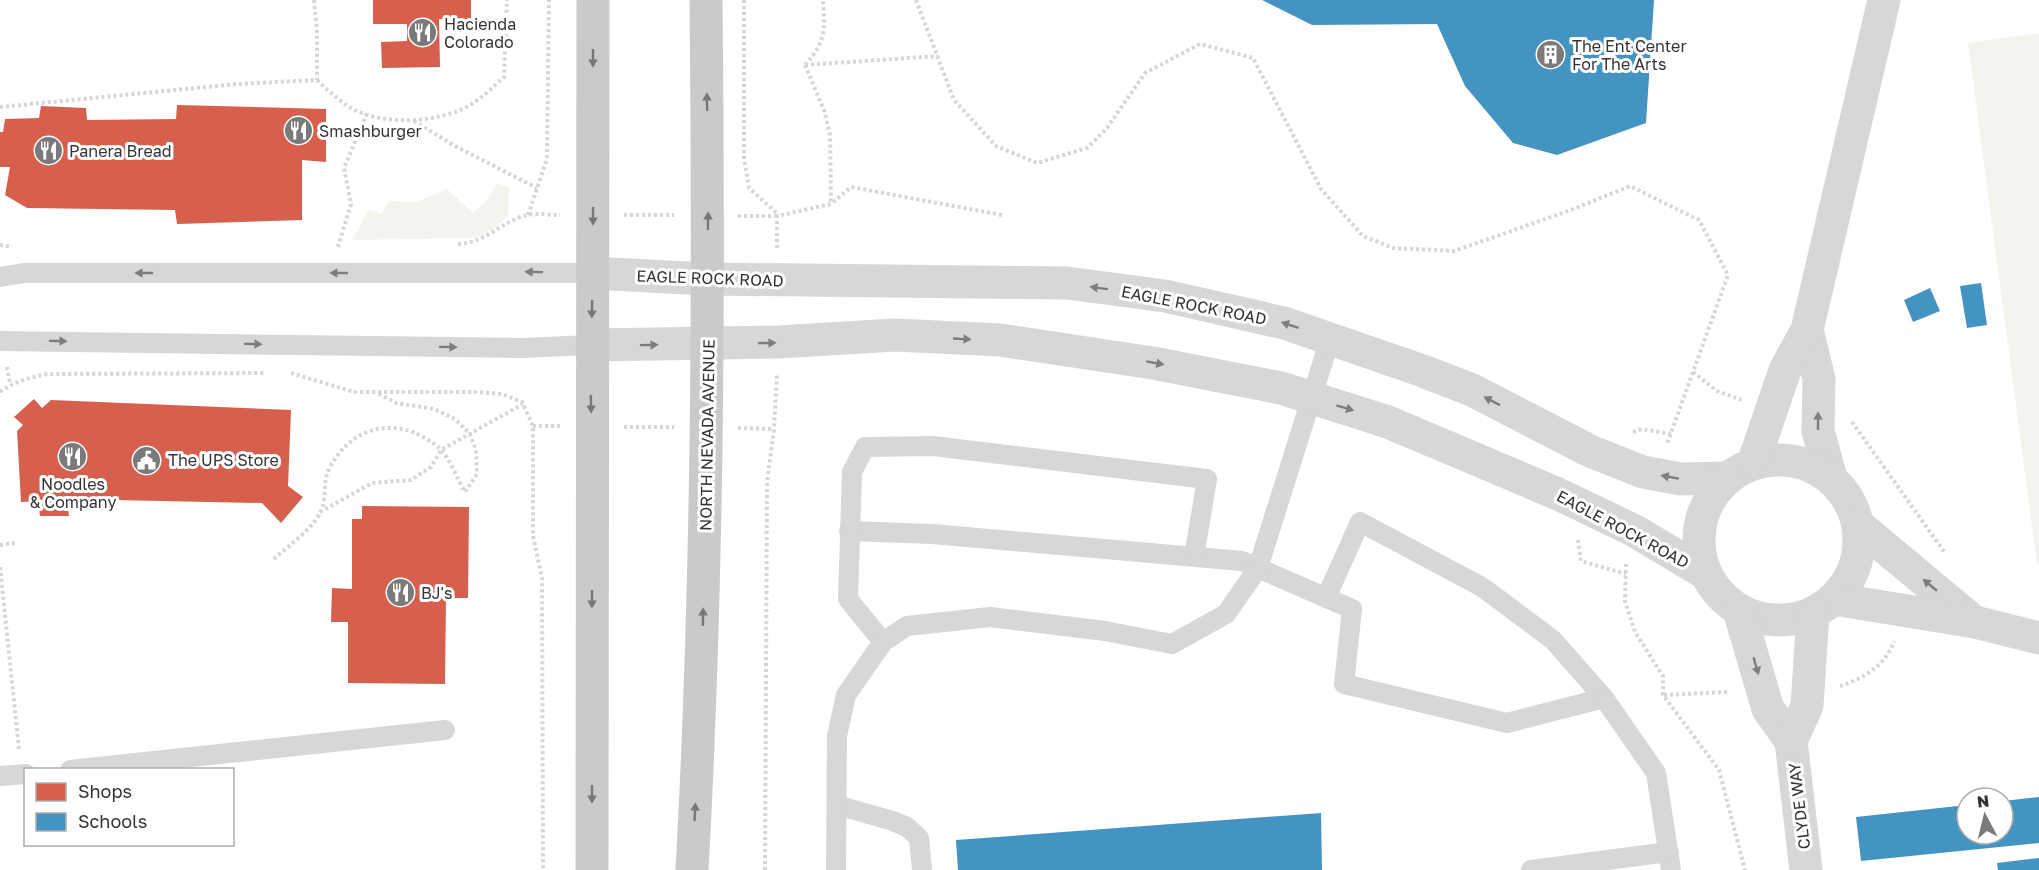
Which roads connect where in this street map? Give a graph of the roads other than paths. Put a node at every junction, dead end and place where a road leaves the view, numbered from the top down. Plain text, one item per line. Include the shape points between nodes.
1 (593, 0) edge
2 (706, 0) edge
3 (1884, 0) edge
4 (592, 273) junction
5 (0, 277) edge
6 (706, 279) junction
7 (1807, 330) junction
8 (1330, 339) junction
9 (0, 341) edge
10 (709, 344) junction
11 (591, 345) junction
12 (1311, 398) junction
13 (1741, 471) junction
14 (1831, 478) junction
15 (1858, 525) junction
16 (849, 531) junction
17 (1194, 557) junction
18 (1258, 568) junction
19 (1706, 573) junction
20 (1326, 598) junction
21 (1824, 606) junction
22 (1739, 610) junction
23 (1975, 622) junction
24 (2039, 638) edge
25 (883, 642) junction
26 (1604, 699) junction
27 (445, 730) dead end
28 (1791, 741) junction
29 (89, 768) edge
30 (24, 774) edge
31 (0, 776) edge
32 (837, 805) junction
33 (1670, 861) edge
34 (592, 870) edge
35 (692, 870) edge
36 (836, 870) edge
37 (922, 870) edge
38 (1531, 870) edge
39 (1806, 870) edge

1 -> 4 main road
6 -> 2 main road, NORTH NEVADA AVENUE
3 - 7 street
4 -> 5 lane via 24,273
4 - 6 street, EAGLE ROCK ROAD
4 -> 11 main road
8 -> 6 street, EAGLE ROCK ROAD via 1284,323 1165,296 1067,284
6 - 10 main road, NORTH NEVADA AVENUE
7 - 13 street
14 -> 7 street via 1818,431 1819,379
8 - 12 lane
13 -> 8 street, EAGLE ROCK ROAD via 1681,479 1656,475 1590,451 1472,390
9 -> 11 lane via 521,348
11 -> 10 street, EAGLE ROCK ROAD
10 -> 12 street, EAGLE ROCK ROAD via 895,335 1000,340 1153,363 1281,388
35 -> 10 main road, NORTH NEVADA AVENUE via 701,699
11 -> 34 main road
12 - 18 lane
12 -> 19 street, EAGLE ROCK ROAD via 1388,422 1558,494 1635,531
13 - 14 street, EAGLE ROCK ROAD via 1780,459 1807,465
13 - 19 street, EAGLE ROCK ROAD via 1710,498 1700,523 1699,549
14 - 15 street, EAGLE ROCK ROAD via 1849,499
15 - 21 street, EAGLE ROCK ROAD via 1859,553 1850,579
23 -> 15 street, EAGLE ROCK ROAD
16 - 17 lane via 932,534
16 - 17 lane via 852,472 865,447 933,446 1207,479
16 - 25 lane via 848,599
17 - 18 lane via 1242,561
18 - 20 lane
18 - 25 lane via 1226,614 1172,644 1105,631 990,617 907,626
19 - 22 street, EAGLE ROCK ROAD via 1719,594
20 - 26 lane via 1352,609 1344,684 1508,723
20 - 26 lane via 1360,522 1482,587 1552,640
21 - 22 street, EAGLE ROCK ROAD via 1780,620 1763,619
21 - 23 street, EAGLE ROCK ROAD
21 - 28 street via 1807,706
22 -> 28 street via 1768,709
23 - 24 street, EAGLE ROCK ROAD
25 - 32 lane via 846,695 837,736
26 - 33 lane via 1656,773
27 - 29 lane
28 - 39 street, CLYDE WAY
30 - 31 lane
32 - 36 lane
32 - 37 lane via 907,827 919,838
33 - 38 lane

